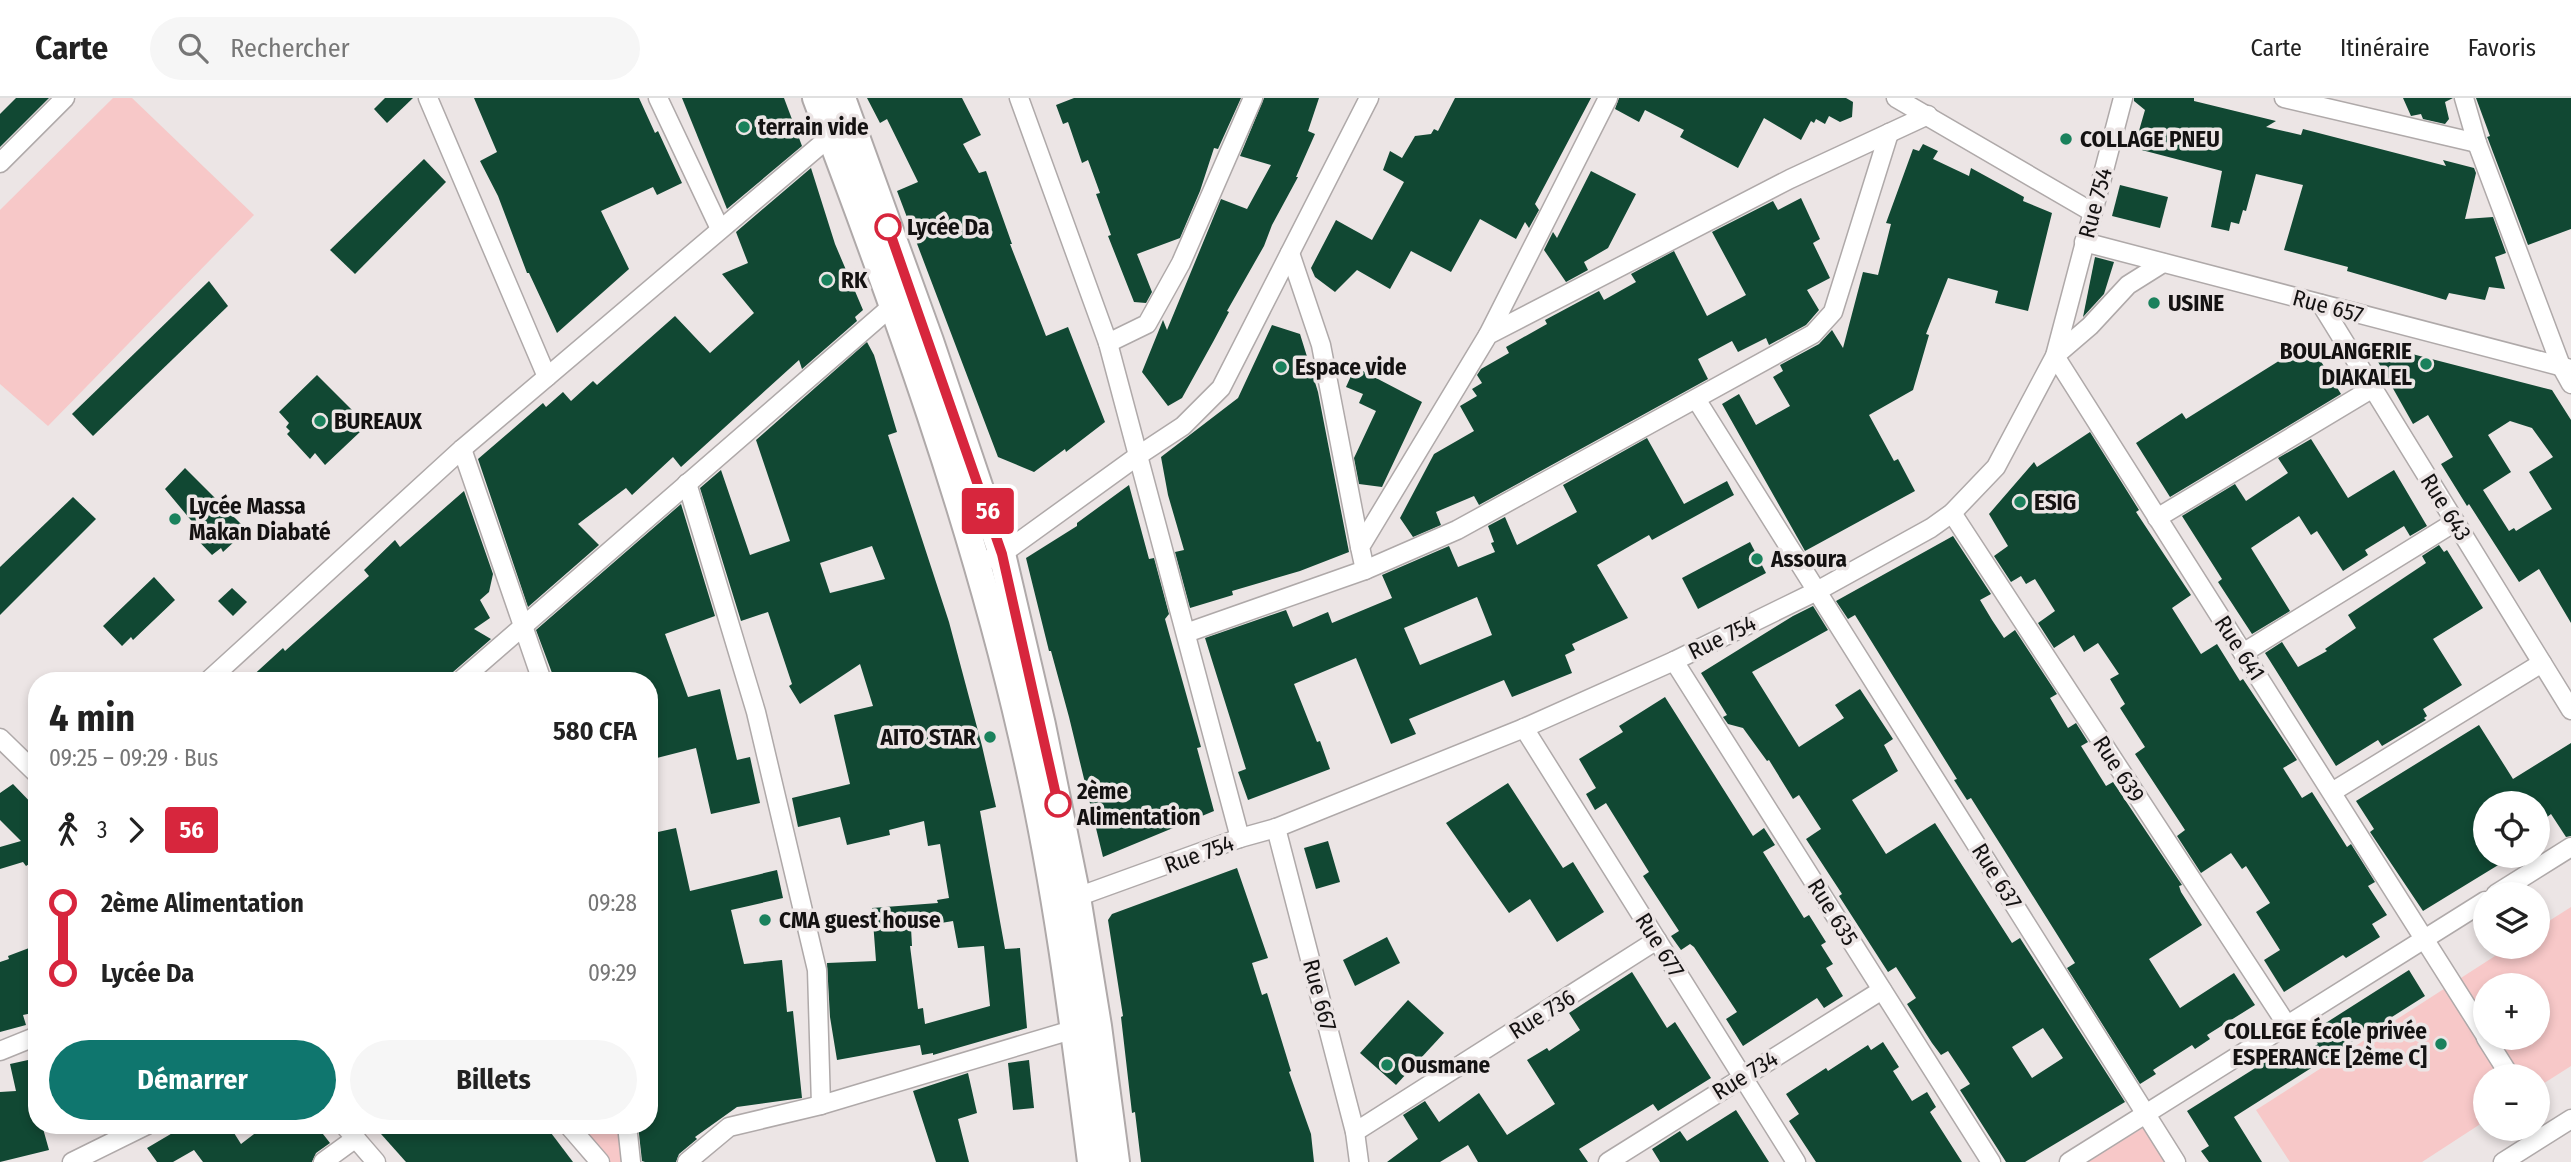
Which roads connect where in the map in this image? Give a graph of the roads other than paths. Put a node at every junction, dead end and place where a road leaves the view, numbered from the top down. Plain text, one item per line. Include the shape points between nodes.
1 (65, 98) edge
2 (428, 98) edge
3 (658, 98) edge
4 (816, 98) edge
5 (842, 98) edge
6 (1019, 98) edge
7 (1252, 98) edge
8 (1369, 98) edge
9 (1608, 98) edge
10 (1896, 98) edge
11 (2123, 98) edge
12 (2284, 98) edge
13 (2464, 98) edge
14 (1928, 115) junction
15 (840, 129) junction
16 (1889, 133) junction
17 (2477, 143) junction
18 (0, 163) edge
19 (2092, 212) junction
20 (720, 229) junction
21 (2084, 242) junction
22 (1290, 253) junction
23 (2163, 262) junction
24 (2321, 304) junction
25 (892, 306) junction
26 (1488, 335) junction
27 (1108, 343) junction
28 (2055, 356) junction
29 (2566, 368) edge
30 (547, 377) junction
31 (2571, 384) edge
32 (2373, 388) junction
33 (1696, 399) junction
34 (462, 449) junction
35 (1139, 455) junction
36 (687, 483) junction
37 (1952, 513) junction
38 (2157, 518) junction
39 (2455, 522) junction
40 (1360, 547) junction
41 (1002, 554) junction
42 (976, 564) junction
43 (1365, 570) junction
44 (1817, 591) junction
45 (524, 625) junction
46 (1186, 633) junction
47 (2243, 653) junction
48 (1674, 661) junction
49 (2542, 663) junction
50 (218, 672) edge
51 (470, 672) edge
52 (539, 672) edge
53 (2571, 710) edge
54 (1524, 727) junction
55 (0, 738) edge
56 (28, 765) edge
57 (2332, 792) junction
58 (1276, 828) junction
59 (1240, 838) junction
60 (2571, 847) edge
61 (2515, 882) edge
62 (1066, 898) junction
63 (2473, 909) edge
64 (2425, 939) junction
65 (1657, 940) junction
66 (1882, 990) junction
67 (2473, 1016) edge
68 (2287, 1025) junction
69 (1075, 1029) junction
70 (28, 1040) edge
71 (0, 1051) edge
72 (1742, 1076) junction
73 (821, 1105) junction
74 (2146, 1114) junction
75 (2571, 1119) edge
76 (2550, 1125) edge
77 (1355, 1132) junction
78 (128, 1134) edge
79 (348, 1134) edge
80 (352, 1134) edge
81 (576, 1134) edge
82 (628, 1134) edge
83 (2526, 1141) edge
84 (72, 1162) edge
85 (323, 1162) edge
86 (376, 1162) edge
87 (600, 1162) edge
88 (631, 1162) edge
89 (687, 1162) edge
90 (1091, 1162) edge
91 (1116, 1162) edge
92 (1359, 1162) edge
93 (1608, 1162) edge
94 (1796, 1162) edge
95 (1991, 1162) edge
96 (2069, 1162) edge
97 (2176, 1162) edge
98 (2502, 1162) edge

1 - 18 street
2 - 30 street
3 - 20 street
4 - 15 main road
5 - 15 main road
6 - 27 street
7 - 27 street via 1181,263 1147,324
8 - 22 street
9 - 26 street
10 - 14 street
11 - 19 street, Rue 754
12 - 17 street
13 - 17 street
14 - 16 street
14 - 19 street
15 - 20 street
15 - 25 main road
15 - 41 main road via 930,341
16 - 26 street via 1790,178
16 - 33 street via 1833,312 1813,334
17 - 29 street
19 - 21 street, Rue 754
20 - 30 street
21 - 23 street, Rue 657
21 - 28 street, Rue 754
22 - 35 street via 1221,388 1183,426
22 - 40 street via 1321,345
23 - 24 street, Rue 657
23 - 28 street via 2128,285
24 - 29 street, Rue 657
24 - 32 street, Rue 643
25 - 36 street
25 - 42 main road
26 - 40 street
27 - 35 street
28 - 37 street, Rue 754 via 1996,467
28 - 38 street, Rue 641
29 - 31 street
30 - 34 street
32 - 38 street
32 - 39 street, Rue 643
33 - 43 street via 1457,530
33 - 44 street, Rue 637
34 - 45 street
34 - 50 street
35 - 41 street
35 - 46 street
36 - 45 street
36 - 73 street via 756,712 817,970
37 - 44 street, Rue 754
37 - 68 street, Rue 639
38 - 47 street, Rue 641
39 - 47 street
39 - 49 street, Rue 643
40 - 43 street
41 - 42 street
41 - 62 main road via 1042,724
42 - 62 main road
43 - 46 street
44 - 48 street, Rue 754
44 - 74 street, Rue 637
45 - 51 street
45 - 52 street
46 - 59 street
47 - 57 street, Rue 641
48 - 54 street, Rue 754
48 - 66 street, Rue 635
49 - 53 street, Rue 643
49 - 57 street
54 - 58 street, Rue 754
54 - 65 street, Rue 677
55 - 56 street
57 - 64 street, Rue 641
58 - 59 street, Rue 754
58 - 77 street, Rue 667
59 - 62 street, Rue 754
60 - 61 street
62 - 69 main road
62 - 91 main road via 1098,1027
63 - 64 street
64 - 67 street, Rue 641
64 - 68 street
65 - 72 street, Rue 677
65 - 77 street, Rue 736
66 - 72 street, Rue 734
66 - 95 street, Rue 635
68 - 74 street
69 - 73 street
69 - 90 main road
70 - 71 street
72 - 93 street, Rue 734
72 - 94 street, Rue 677
73 - 89 street via 729,1127
74 - 96 street
74 - 97 street, Rue 637
75 - 76 street
77 - 92 street, Rue 667
78 - 84 street
79 - 85 street
80 - 86 street
81 - 87 street
82 - 88 street
83 - 98 street

